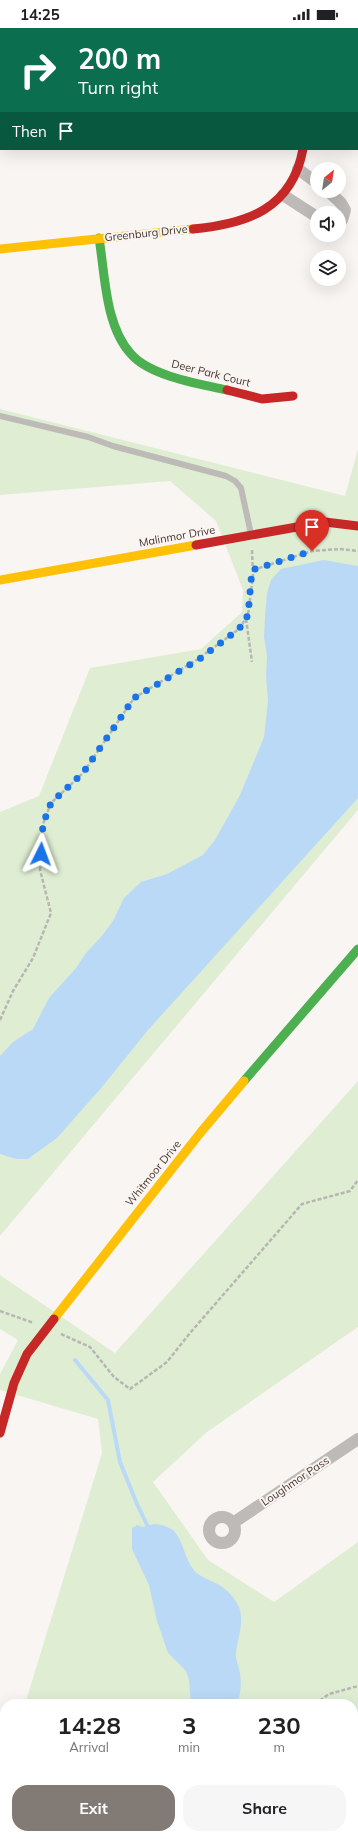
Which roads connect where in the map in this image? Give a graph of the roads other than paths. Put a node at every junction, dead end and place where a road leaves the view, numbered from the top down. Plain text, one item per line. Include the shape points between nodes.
1 (303, 150) edge
2 (298, 168) junction
3 (310, 177) edge
4 (283, 195) junction
5 (336, 198) edge
6 (342, 206) edge
7 (310, 212) edge
8 (99, 238) junction
9 (0, 249) edge
10 (293, 396) dead end
11 (0, 416) edge
12 (358, 526) edge
13 (251, 534) junction
14 (0, 580) edge
15 (358, 949) edge
16 (0, 1433) edge
17 (358, 1439) edge
18 (233, 1523) dead end

1 - 2 street, Greenburg Drive via 302,161
2 - 3 street
2 - 4 street, Greenburg Drive
4 - 7 street
4 - 8 street, Greenburg Drive via 250,218 202,228
5 - 6 street
8 - 9 street, Greenburg Drive
8 - 10 street, Deer Park Court via 111,316 119,337 132,355 152,369 178,379 262,399
11 - 13 lane via 88,437 226,476 241,488
12 - 13 street, Malinmor Drive via 325,522
13 - 14 street, Malinmor Drive
15 - 16 street, Whitmoor Drive via 201,1132 27,1354 14,1383
17 - 18 street, Loughmor Pass

